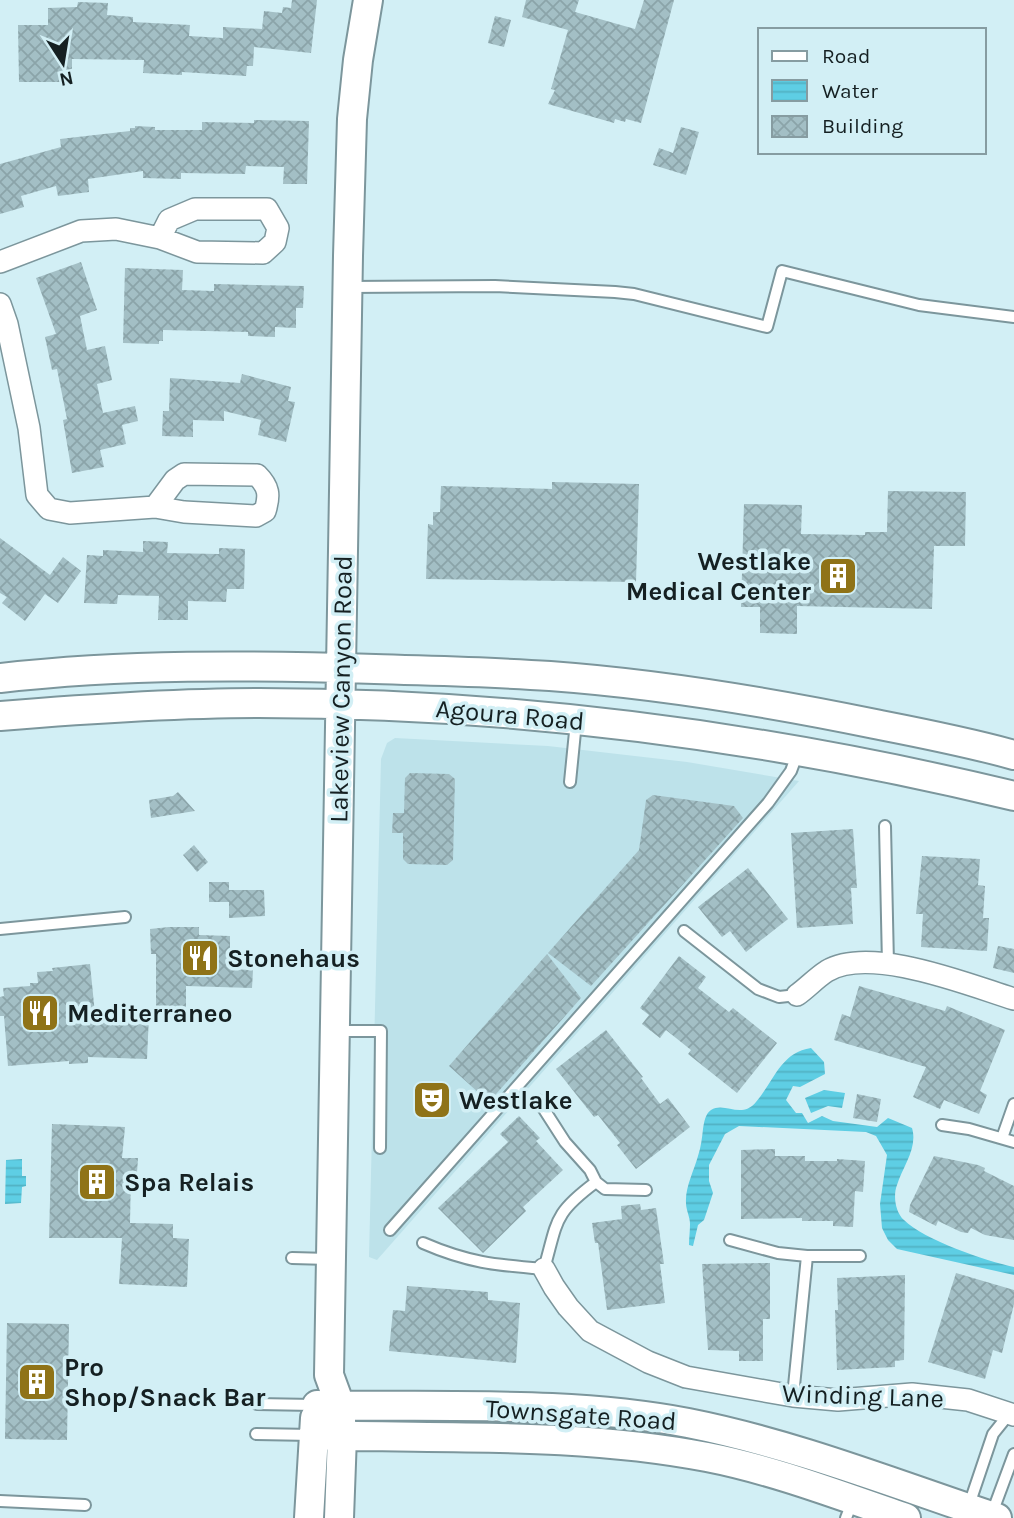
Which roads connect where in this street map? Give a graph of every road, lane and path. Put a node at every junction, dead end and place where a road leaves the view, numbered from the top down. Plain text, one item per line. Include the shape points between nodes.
1 (368, 0) edge
2 (160, 238) junction
3 (0, 262) edge
4 (348, 287) junction
5 (0, 304) edge
6 (1014, 317) edge
7 (155, 508) junction
8 (341, 668) junction
9 (0, 678) edge
10 (341, 704) junction
11 (0, 716) edge
12 (577, 719) junction
13 (799, 750) junction
14 (1014, 755) edge
15 (570, 782) dead end
16 (1014, 796) edge
17 (885, 826) dead end
18 (125, 917) dead end
19 (0, 929) edge
20 (684, 931) dead end
21 (888, 964) junction
22 (797, 995) joint
23 (1014, 999) edge
24 (336, 1031) junction
25 (538, 1100) dead end
26 (1014, 1104) edge
27 (942, 1125) dead end
28 (1002, 1138) junction
29 (1014, 1142) edge
30 (380, 1148) dead end
31 (596, 1182) junction
32 (646, 1190) dead end
33 (390, 1230) dead end
34 (730, 1240) dead end
35 (424, 1243) dead end
36 (807, 1256) junction
37 (860, 1256) dead end
38 (292, 1258) dead end
39 (331, 1259) junction
40 (544, 1269) junction
41 (793, 1396) junction
42 (257, 1404) dead end
43 (329, 1405) junction
44 (1013, 1413) edge
45 (256, 1434) dead end
46 (313, 1435) junction
47 (342, 1436) junction
48 (1014, 1454) edge
49 (0, 1501) edge
50 (85, 1505) dead end
51 (849, 1509) edge
52 (985, 1514) edge
53 (309, 1518) edge
54 (339, 1518) edge
55 (906, 1518) edge

1 - 4 street, Lakeview Canyon Road via 352,119
2 - 2 street via 197,252 263,253 275,242 278,228 267,209 195,209 169,220
2 - 3 street via 117,229 82,231
4 - 6 lane via 615,292 767,327 782,271 919,305
4 - 8 street, Lakeview Canyon Road
5 - 7 street via 29,428 37,495 49,509 70,513
7 - 7 street via 256,516 265,511 267,484 257,475 184,474 174,480
8 - 9 street, Agoura Road via 239,666
8 - 10 street, Lakeview Canyon Road
8 - 14 street, Agoura Road via 552,676 711,694
10 - 11 street, Agoura Road via 171,705
10 - 12 street, Agoura Road
10 - 24 street, Lakeview Canyon Road
12 - 13 street, Agoura Road
12 - 15 lane
13 - 16 street, Agoura Road
13 - 33 lane via 791,771 768,803
17 - 21 lane
18 - 19 lane
20 - 22 lane via 758,989 779,997
21 - 22 street via 843,965 827,971
21 - 23 street
24 - 30 lane via 381,1031
24 - 39 street, Lakeview Canyon Road
25 - 31 lane
26 - 28 lane
27 - 28 lane
28 - 29 lane
31 - 32 lane via 605,1189
31 - 40 lane via 561,1212
34 - 36 lane
35 - 40 lane via 488,1265
36 - 37 lane
36 - 41 lane
38 - 39 lane
39 - 43 street, Lakeview Canyon Road
40 - 41 street, Winding Lane via 590,1331 648,1362 686,1377
41 - 44 street, Winding Lane via 838,1400 912,1394
42 - 43 lane
43 - 46 street, Lakeview Canyon Road
43 - 47 street, Lakeview Canyon Road
43 - 52 street, Townsgate Road via 537,1407 687,1423 811,1455
44 - 52 lane via 993,1434
45 - 46 lane
46 - 47 street, Townsgate Road
46 - 53 street, Lakeview Canyon Road
47 - 51 street, Townsgate Road via 522,1438 631,1446 743,1466
47 - 54 street, Lakeview Canyon Road
48 - 52 lane
49 - 50 lane
51 - 52 street via 860,1491 874,1491 947,1514
51 - 55 street, Townsgate Road

